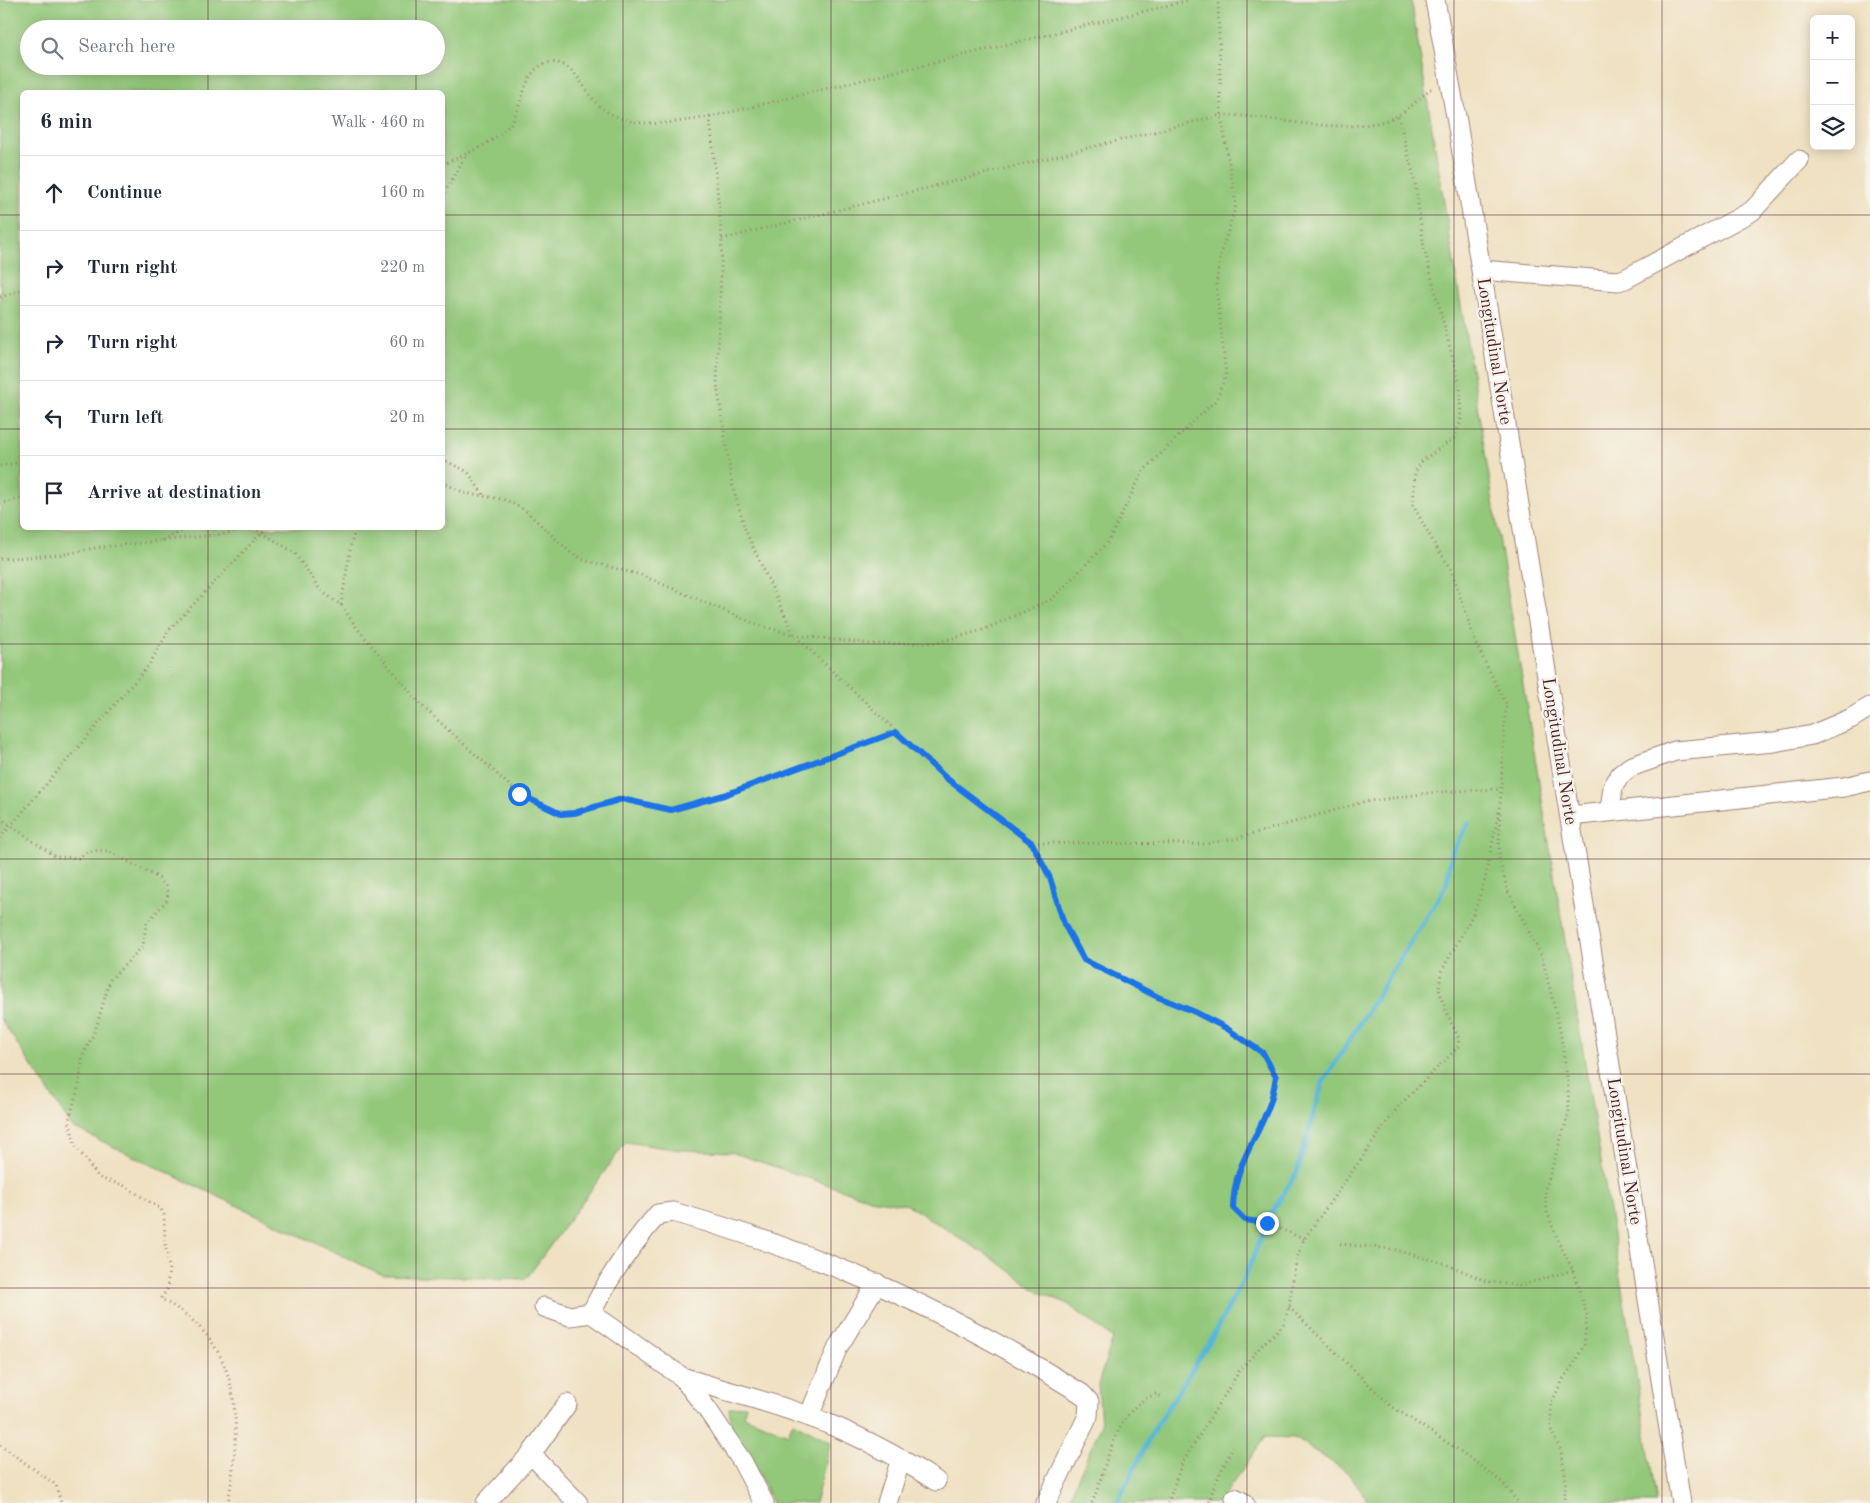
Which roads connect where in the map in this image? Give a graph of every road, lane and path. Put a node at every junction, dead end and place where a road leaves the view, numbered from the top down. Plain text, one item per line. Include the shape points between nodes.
1 (1190, 0) edge
2 (1218, 0) edge
3 (1435, 0) edge
4 (1452, 91) junction
5 (1221, 115) junction
6 (1398, 115) junction
7 (710, 116) junction
8 (467, 154) junction
9 (1799, 160) dead end
10 (445, 163) edge
11 (445, 191) edge
12 (722, 239) junction
13 (1481, 270) junction
14 (20, 291) edge
15 (0, 297) edge
16 (445, 460) edge
17 (20, 462) edge
18 (0, 466) edge
19 (445, 483) edge
20 (484, 496) junction
21 (20, 499) edge
22 (0, 504) edge
23 (186, 530) edge
24 (240, 530) edge
25 (254, 530) edge
26 (264, 530) edge
27 (355, 530) edge
28 (261, 532) junction
29 (159, 542) junction
30 (0, 559) edge
31 (341, 606) junction
32 (794, 635) junction
33 (1870, 707) edge
34 (896, 732) junction
35 (1870, 781) edge
36 (1501, 789) junction
37 (1500, 805) junction
38 (1610, 810) junction
39 (1570, 816) junction
40 (0, 818) edge
41 (10, 824) junction
42 (0, 838) edge
43 (1032, 843) junction
44 (1304, 1238) junction
45 (1340, 1244) dead end
46 (1573, 1270) junction
47 (877, 1283) junction
48 (1289, 1307) junction
49 (544, 1308) dead end
50 (591, 1313) junction
51 (682, 1377) junction
52 (742, 1396) junction
53 (1164, 1398) dead end
54 (567, 1404) dead end
55 (809, 1416) junction
56 (720, 1428) junction
57 (0, 1446) edge
58 (1233, 1447) dead end
59 (531, 1454) junction
60 (901, 1459) junction
61 (936, 1482) dead end
62 (1209, 1502) edge
63 (61, 1503) edge
64 (228, 1503) edge
65 (486, 1503) edge
66 (578, 1503) edge
67 (764, 1503) edge
68 (887, 1503) edge
69 (1046, 1503) edge
70 (1092, 1503) edge
71 (1168, 1503) edge
72 (1519, 1503) edge
73 (1564, 1503) edge
74 (1681, 1503) edge

1 - 7 path
2 - 5 path
3 - 4 street, Longitudinal Norte
4 - 6 path via 1430,89
4 - 13 street, Longitudinal Norte
5 - 6 path via 1341,126 1377,123
5 - 12 path
5 - 32 path via 1236,206 1220,257 1216,284 1226,375 1216,400 1143,471 1108,542 1052,599 983,630 935,643 871,644
6 - 36 path via 1416,181 1424,248 1460,386 1461,421 1454,438 1423,460 1415,472 1413,505 1451,568 1476,644 1506,704
7 - 8 path via 648,125 622,119 602,109 574,73 560,63 546,64 532,74 511,123
7 - 12 path
8 - 10 path
8 - 11 path
9 - 13 street via 1752,211 1625,279
12 - 32 path via 717,384 732,484 746,532
13 - 39 street, Longitudinal Norte
14 - 15 path
16 - 20 path via 468,472
17 - 18 path
19 - 20 path via 465,493
20 - 32 path via 507,500 526,512 570,552 584,560 641,575 755,624
21 - 22 path
23 - 29 path
24 - 29 path
25 - 28 path
26 - 28 path
27 - 31 path
28 - 31 path via 295,553 321,591
28 - 41 path via 169,630 149,665
29 - 30 path
31 - 34 path via 421,705 519,794 561,814 622,799 671,810 724,795
32 - 34 path
33 - 38 street via 1812,735 1774,742 1675,751 1630,767 1613,787
34 - 43 path via 946,778
35 - 38 street via 1844,787
36 - 37 path
36 - 43 path via 1436,792 1363,802 1240,838 1205,844
37 - 44 path via 1484,884 1474,914 1441,972 1439,989 1459,1039 1458,1048 1398,1107
37 - 46 path via 1499,857 1507,889 1542,957 1562,1039 1569,1113 1545,1190 1547,1212
38 - 39 street
39 - 74 street, Longitudinal Norte
40 - 41 path
41 - 42 path
41 - 64 path via 56,857 78,858 87,852 108,850 159,878 168,894 166,901 146,924 143,946 110,980 96,1028 83,1056 69,1120 75,1145 99,1178 123,1185 146,1198 164,1215 169,1267 167,1289 161,1299 177,1307 203,1330 222,1357 232,1386 235,1416
43 - 44 path via 1050,878 1064,924 1084,960 1195,1012 1263,1053 1276,1077 1270,1104 1243,1157 1233,1188 1233,1208 1245,1220 1262,1221
44 - 48 path via 1296,1261
45 - 46 path via 1392,1249 1486,1281 1519,1286
46 - 73 path via 1587,1316 1584,1345 1551,1404 1551,1430 1561,1451 1566,1480
47 - 50 street via 767,1241 673,1212 658,1214 638,1236 610,1277
47 - 55 street via 838,1347
47 - 69 street via 990,1339 1082,1394 1090,1402 1088,1416
48 - 71 path via 1283,1325 1240,1370 1182,1463
48 - 72 path via 1391,1406 1502,1482
49 - 50 street via 570,1316
50 - 51 street
51 - 52 street
51 - 56 street
52 - 55 street
52 - 56 street via 733,1396 720,1406 717,1419
53 - 70 path via 1156,1394 1144,1398 1120,1425
54 - 59 street
55 - 60 street
56 - 67 street
57 - 63 path via 56,1485
58 - 62 path
59 - 65 street
59 - 66 street
60 - 61 street
60 - 68 street

